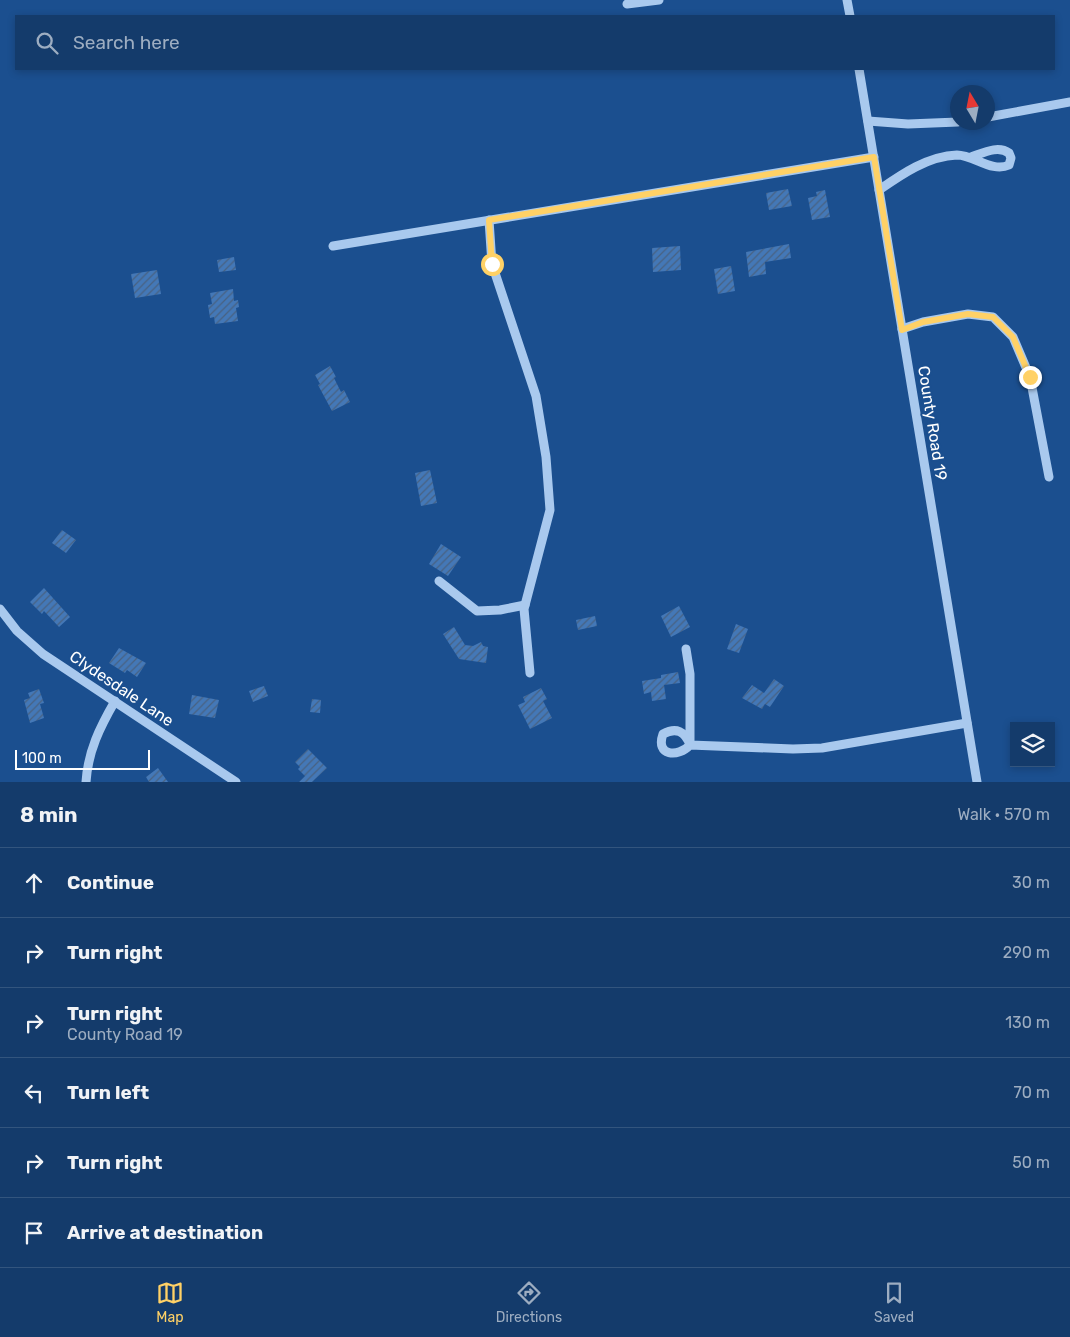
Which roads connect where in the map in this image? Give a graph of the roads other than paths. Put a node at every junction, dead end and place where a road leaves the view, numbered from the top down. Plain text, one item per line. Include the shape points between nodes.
1 (659, 0) edge
2 (847, 0) edge
3 (627, 4) dead end
4 (850, 15) edge
5 (859, 70) edge
6 (1070, 102) edge
7 (995, 116) edge
8 (868, 120) junction
9 (950, 122) edge
10 (874, 157) junction
11 (971, 157) dead end
12 (879, 190) junction
13 (489, 220) junction
14 (333, 246) dead end
15 (902, 330) junction
16 (1049, 476) dead end
17 (439, 581) dead end
18 (525, 605) junction
19 (0, 609) edge
20 (686, 649) dead end
21 (530, 673) dead end
22 (115, 701) junction
23 (966, 723) junction
24 (86, 782) edge
25 (236, 782) edge
26 (977, 782) edge

1 - 3 street
2 - 4 street
5 - 8 street, County Road 19
6 - 7 street
8 - 9 street via 908,124
8 - 10 street, County Road 19
10 - 12 street, County Road 19
10 - 13 street
11 - 12 street via 958,155 931,160
12 - 15 street, County Road 19
13 - 14 street
13 - 18 street via 492,264 536,396 546,457 550,510
15 - 16 street via 923,322 968,314 993,317 1013,337 1030,377
15 - 23 street, County Road 19
17 - 18 street via 476,612
18 - 21 street
19 - 22 street, Clydesdale Lane via 43,654
20 - 23 street via 690,674 690,745 822,748
22 - 24 street via 94,742
22 - 25 street, Clydesdale Lane
23 - 26 street, County Road 19

